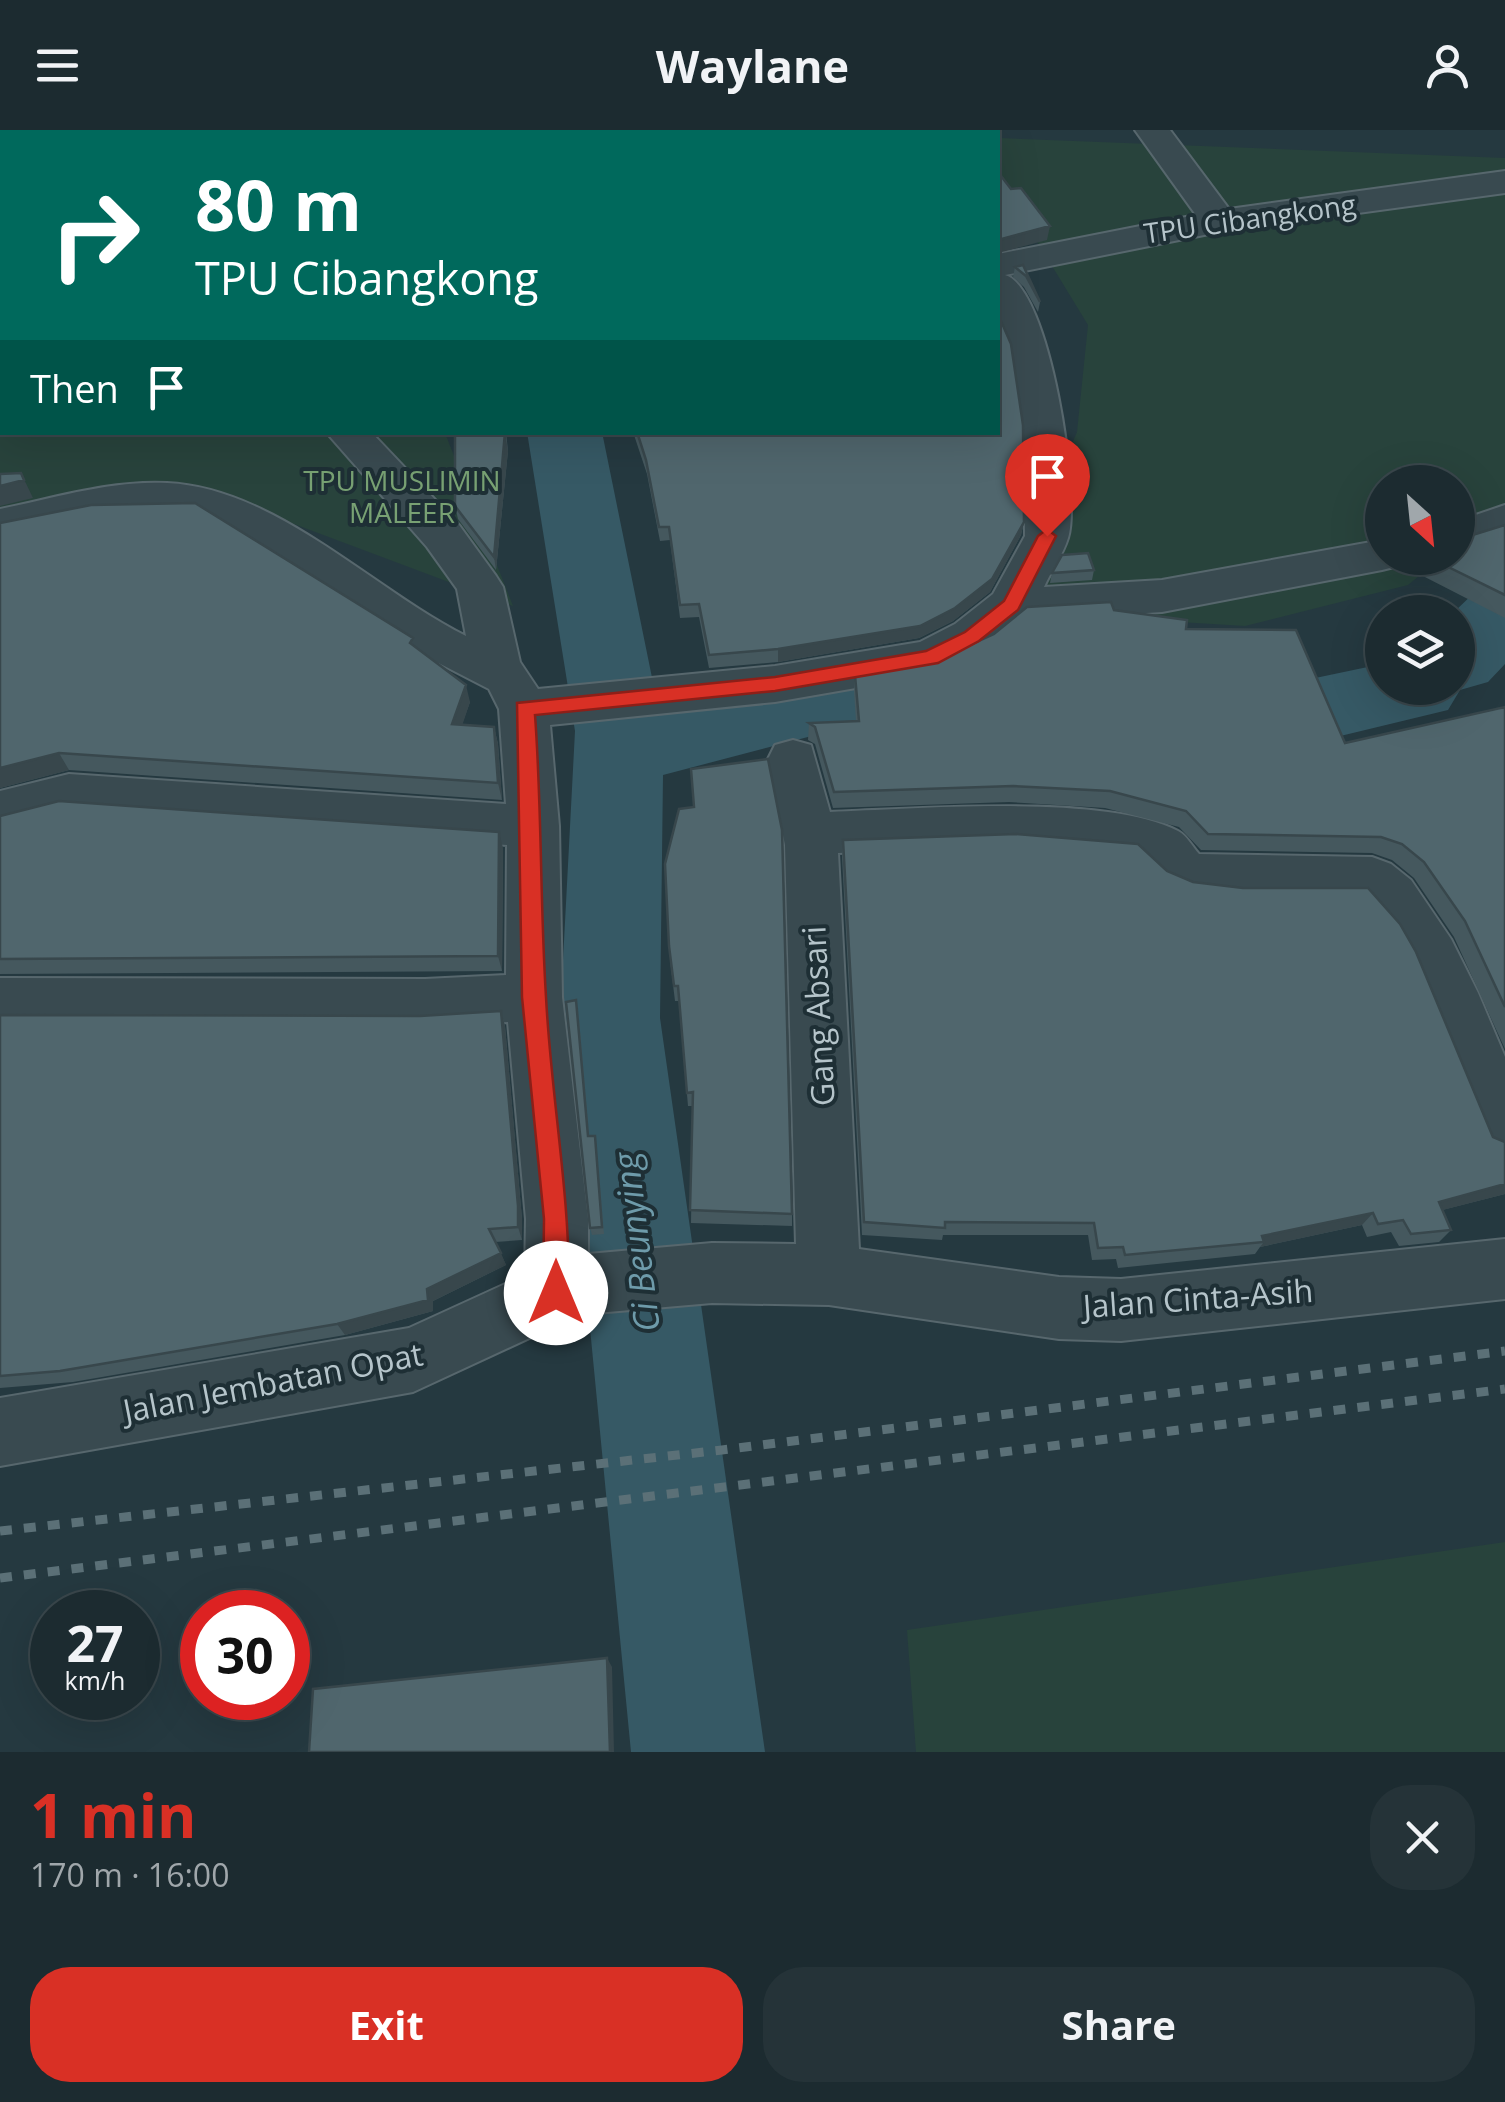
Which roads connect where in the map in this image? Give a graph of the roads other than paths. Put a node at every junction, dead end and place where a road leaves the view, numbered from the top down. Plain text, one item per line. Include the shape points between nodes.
1 (1155, 133) edge
2 (1505, 182) edge
3 (1185, 227) junction
4 (1000, 268) edge
5 (1000, 271) edge
6 (350, 435) edge
7 (1505, 520) edge
8 (0, 524) edge
9 (1475, 530) edge
10 (1365, 558) edge
11 (1012, 606) junction
12 (521, 695) junction
13 (793, 759) dead end
14 (0, 810) edge
15 (533, 826) junction
16 (809, 833) junction
17 (534, 997) junction
18 (0, 1002) edge
19 (1505, 1130) edge
20 (1505, 1269) edge
21 (712, 1273) joint
22 (828, 1275) junction
23 (576, 1288) junction
24 (0, 1432) edge

1 - 3 street
2 - 3 street, TPU Cibangkong
3 - 4 street, TPU Cibangkong
5 - 11 street, TPU Cibangkong via 1032,356 1046,438 1047,536
6 - 12 street via 444,536 480,588
7 - 9 street
8 - 12 street via 124,499 208,502
10 - 11 street via 1162,596
11 - 12 street, TPU Cibangkong via 931,658 775,684
12 - 15 street
13 - 16 street, Gang Absari
14 - 15 street via 69,794
15 - 17 street
16 - 19 street via 1012,827 1139,837 1197,875 1372,879 1399,903 1428,948
16 - 22 street, Gang Absari
17 - 18 street
17 - 23 street via 557,1219
20 - 22 street, Jalan Cinta-Asih via 1121,1310 1059,1308
21 - 22 street, Jalan Cinta-Asih
21 - 23 street, Jalan Jembatan Opat
23 - 24 street, Jalan Jembatan Opat via 413,1360

